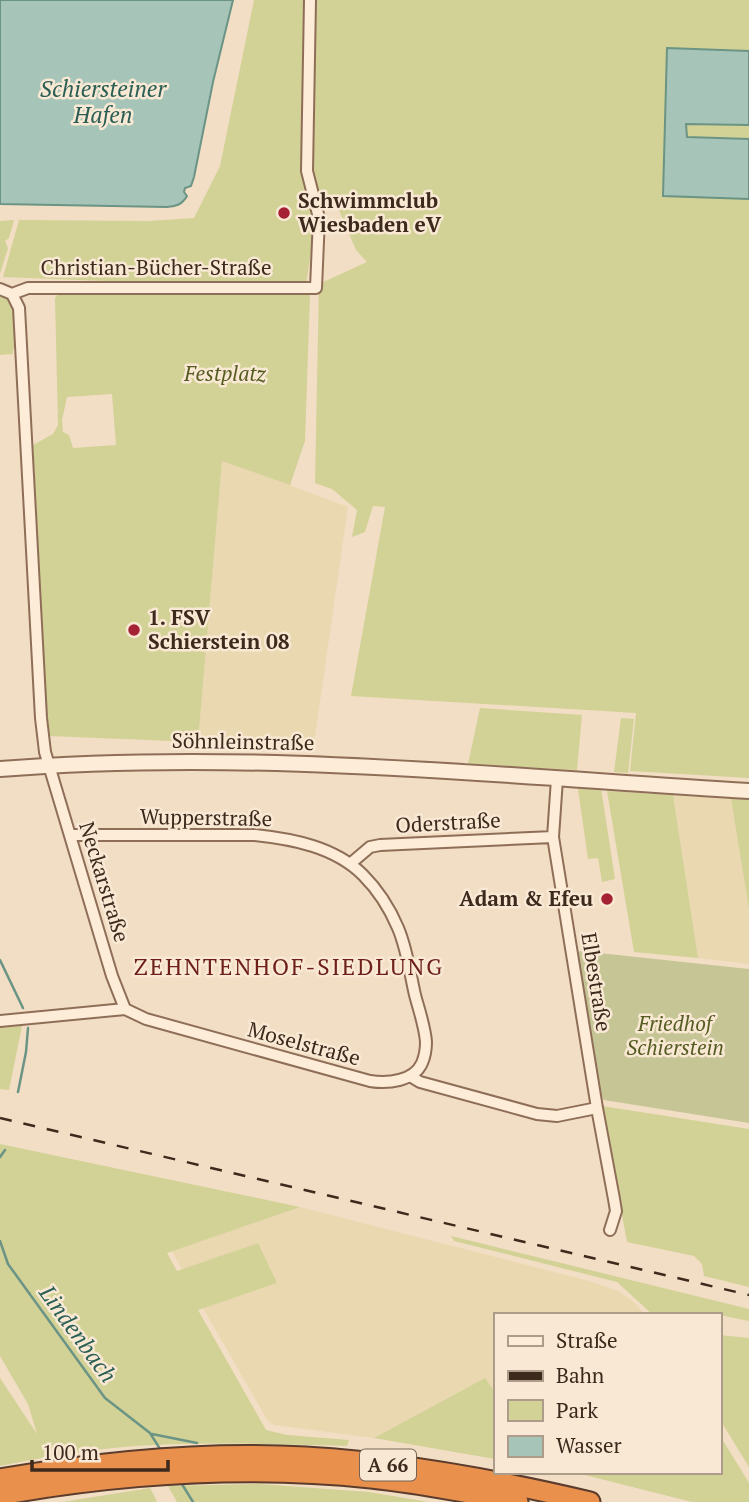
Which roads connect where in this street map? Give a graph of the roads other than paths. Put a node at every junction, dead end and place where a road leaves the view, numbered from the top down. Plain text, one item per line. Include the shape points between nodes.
1 (310, 0) edge
2 (0, 289) edge
3 (12, 294) junction
4 (48, 766) junction
5 (0, 769) edge
6 (557, 779) junction
7 (749, 791) edge
8 (70, 835) junction
9 (553, 837) junction
10 (350, 864) junction
11 (125, 1009) junction
12 (0, 1021) edge
13 (410, 1076) junction
14 (597, 1108) junction
15 (610, 1230) dead end
16 (183, 1465) junction
17 (134, 1468) junction
18 (0, 1479) edge
19 (0, 1495) edge
20 (518, 1502) edge
21 (590, 1502) edge

1 - 3 street, Christian-Bücher-Straße via 307,171 319,218 316,288 28,288
2 - 3 street, Christian-Bücher-Straße
3 - 4 street, Neckarstraße via 19,308 22,338 41,730
4 - 5 street, Söhnleinstraße
4 - 6 street, Söhnleinstraße via 253,762
4 - 8 street, Neckarstraße
6 - 7 street, Söhnleinstraße
6 - 9 street, Elbestraße
8 - 10 street, Wupperstraße via 275,837 308,844
8 - 11 street, Neckarstraße
9 - 10 street, Oderstraße via 380,845
9 - 14 street, Elbestraße
10 - 13 street, Wupperstraße via 383,898 401,938 426,1039 422,1063
11 - 12 street, Moselstraße
11 - 13 street, Moselstraße via 146,1019 370,1081 393,1082
13 - 14 street, Moselstraße via 537,1114 557,1116
14 - 15 street, Elbestraße via 614,1199
16 - 17 highway, A 66
16 - 20 highway, A 66 via 360,1477
16 - 21 highway, A 66 via 281,1456 373,1463 472,1477
17 - 18 highway, A 66 via 86,1465
17 - 19 highway, A 66

